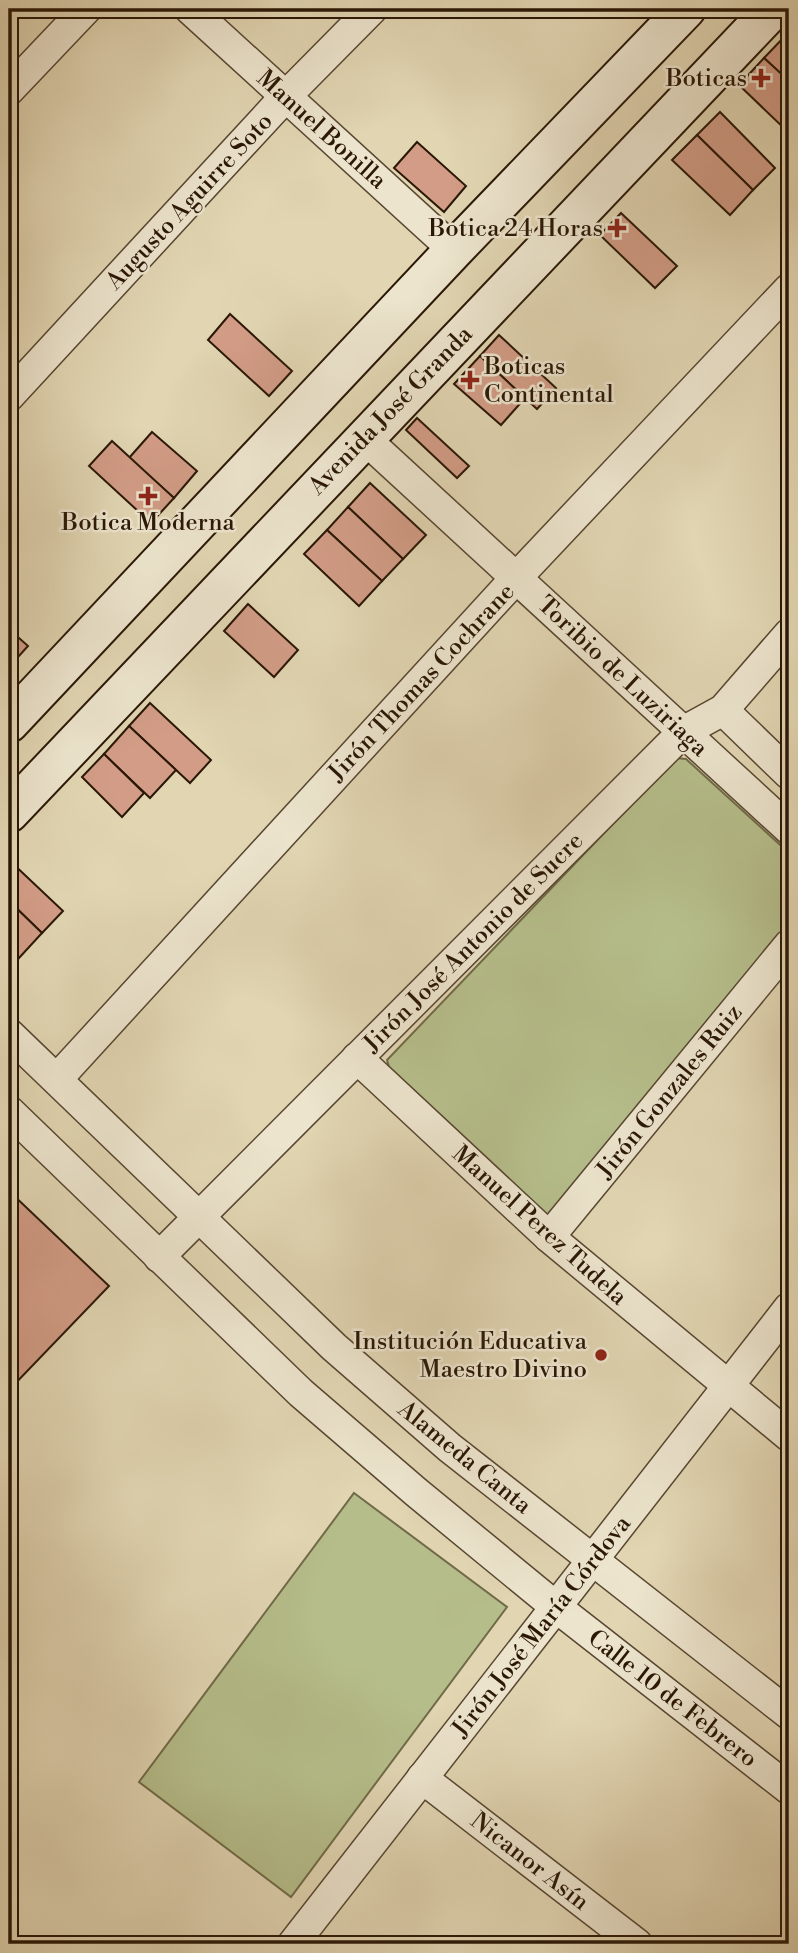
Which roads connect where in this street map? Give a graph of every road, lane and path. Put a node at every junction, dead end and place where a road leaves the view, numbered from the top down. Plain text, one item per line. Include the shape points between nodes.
1 (86, 9) edge
2 (190, 9) edge
3 (372, 9) edge
4 (686, 9) edge
5 (773, 9) edge
6 (9, 90) edge
7 (286, 96) junction
8 (454, 250) junction
9 (789, 289) edge
10 (9, 396) edge
11 (363, 438) junction
12 (516, 578) junction
13 (789, 634) edge
14 (723, 710) junction
15 (10, 719) edge
16 (683, 732) junction
17 (789, 774) edge
18 (9, 813) edge
19 (789, 829) edge
20 (789, 944) edge
21 (9, 1034) edge
22 (357, 1058) junction
23 (57, 1079) junction
24 (9, 1111) edge
25 (199, 1217) junction
26 (549, 1237) junction
27 (159, 1256) junction
28 (789, 1308) edge
29 (728, 1386) junction
30 (789, 1436) edge
31 (592, 1560) junction
32 (556, 1607) junction
33 (789, 1714) edge
34 (422, 1778) junction
35 (789, 1789) edge
36 (297, 1943) edge
37 (637, 1944) edge

1 - 6 street
2 - 7 street, Manuel Bonilla
3 - 7 street, Augusto Aguirre Soto
4 - 8 main road
5 - 11 main road, Avenida José Granda
7 - 8 street, Manuel Bonilla
7 - 10 street, Augusto Aguirre Soto
8 - 15 main road
9 - 12 street, Jirón Thomas Cochrane
11 - 12 street, Toribio de Luziriaga
11 - 18 main road, Avenida José Granda
12 - 16 street, Toribio de Luziriaga
12 - 23 street, Jirón Thomas Cochrane
13 - 14 street, Jirón José Antonio de Sucre
14 - 16 street, Jirón José Antonio de Sucre
14 - 17 street, Toribio de Luziriaga
16 - 19 street, Toribio de Luziriaga
16 - 22 street, Jirón José Antonio de Sucre
20 - 26 street, Jirón Gonzales Ruiz
21 - 23 street, Alameda Canta
22 - 25 street, Jirón José Antonio de Sucre
22 - 26 street, Manuel Perez Tudela
23 - 25 street, Alameda Canta
24 - 27 street
25 - 27 street, Jirón José Antonio de Sucre
25 - 31 street, Alameda Canta via 334,1347 450,1448
26 - 29 street, Manuel Perez Tudela
27 - 32 street via 301,1393
28 - 29 street, Jirón José María Córdova
29 - 30 street, Manuel Perez Tudela
29 - 31 street, Jirón José María Córdova
31 - 32 street, Jirón José María Córdova
31 - 33 street, Alameda Canta
32 - 34 street, Jirón José María Córdova
32 - 35 street, Calle 10 de Febrero
34 - 36 street, Jirón José María Córdova
34 - 37 street, Nicanor Asín

